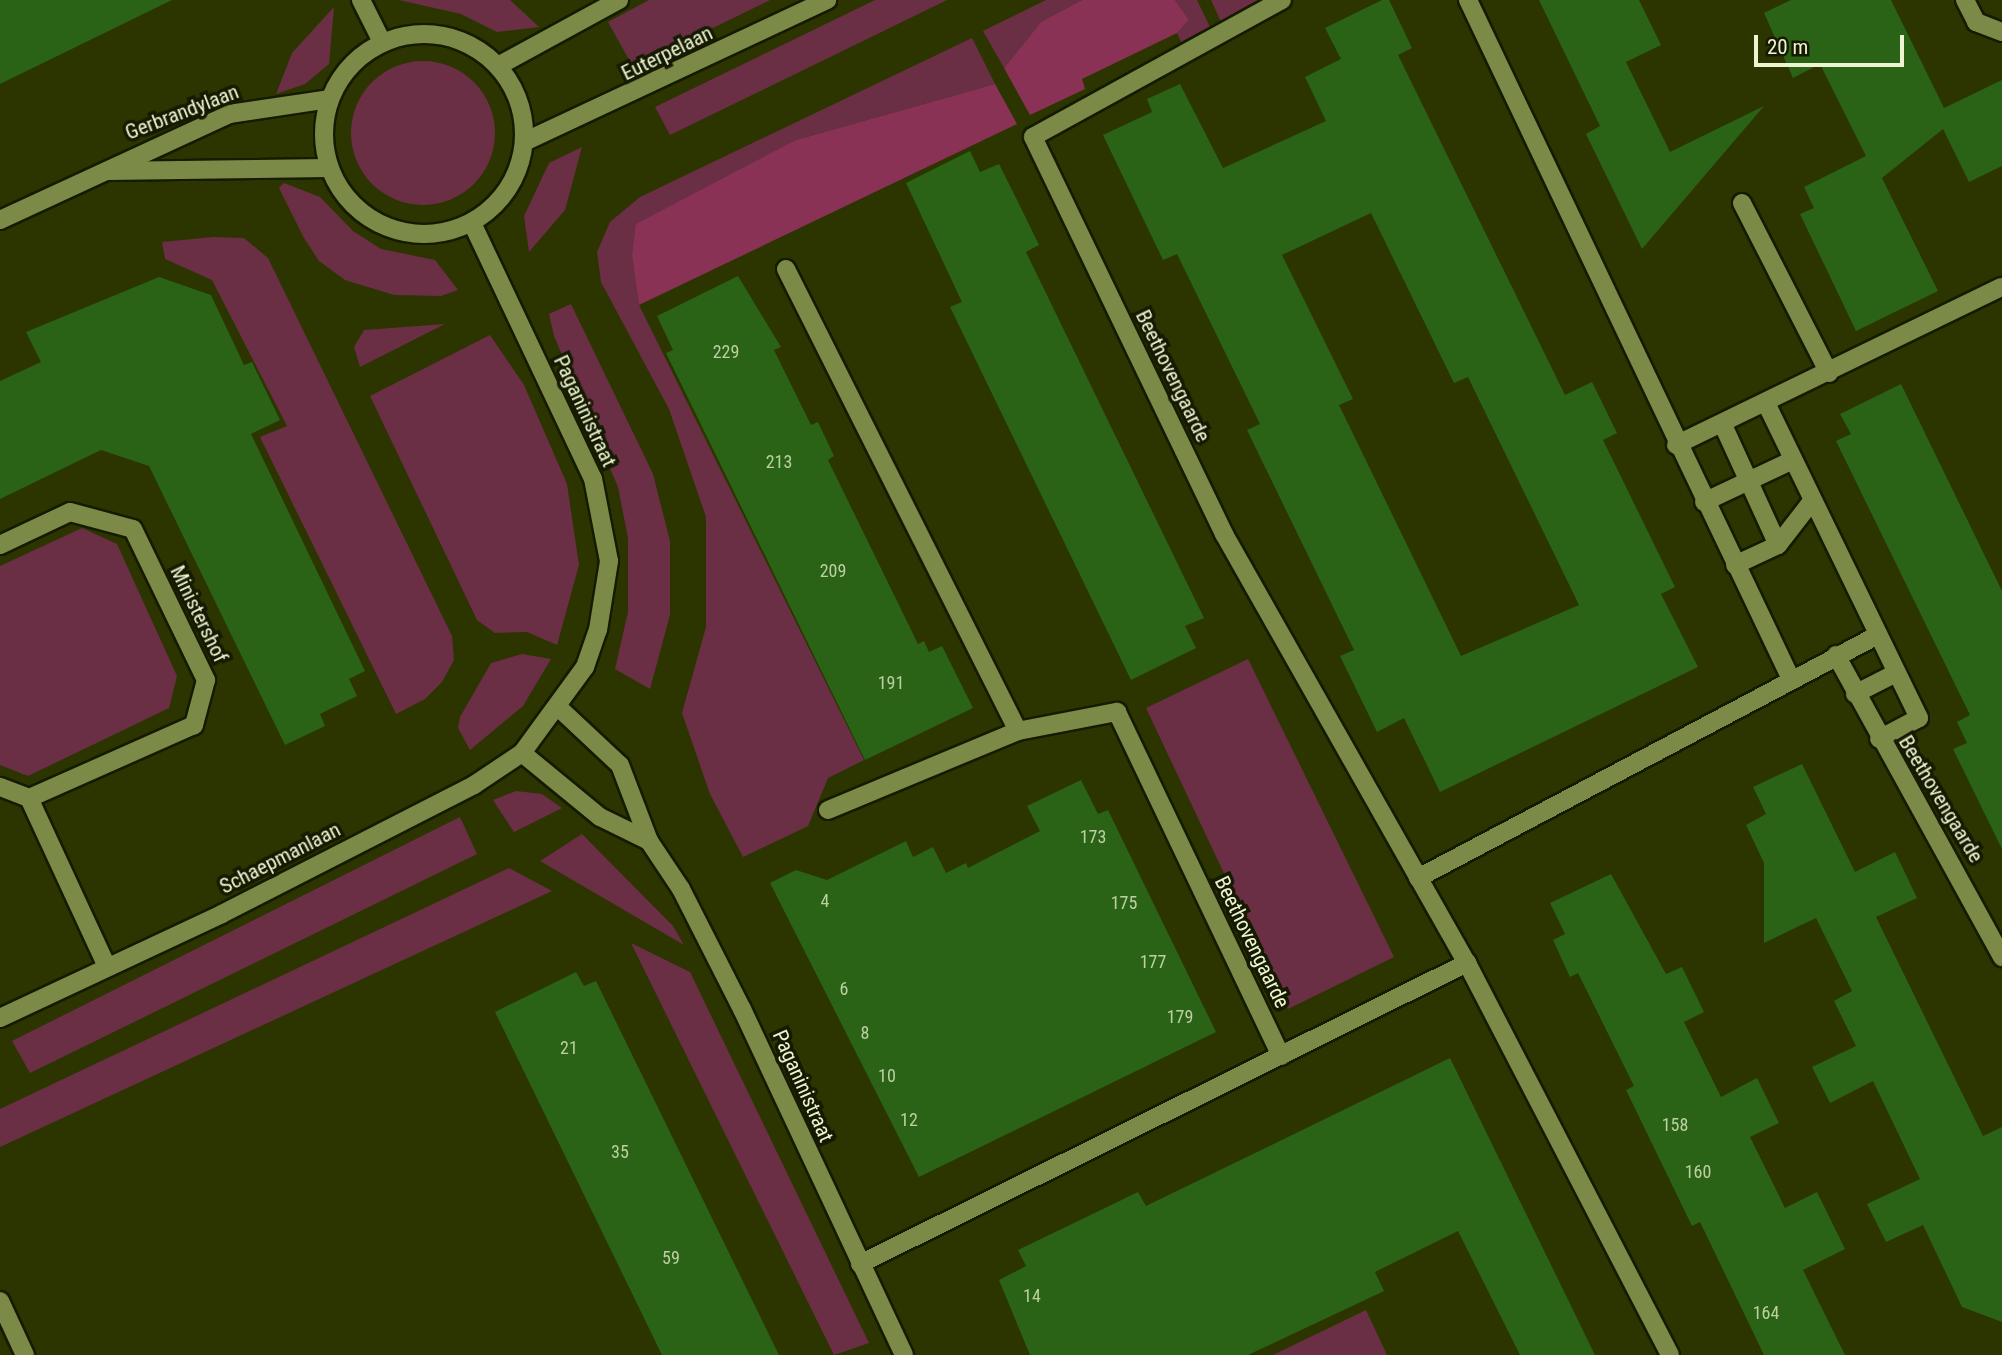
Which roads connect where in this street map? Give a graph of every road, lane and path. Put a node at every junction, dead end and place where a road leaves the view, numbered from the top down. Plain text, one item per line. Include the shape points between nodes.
1 (361, 0) edge
2 (619, 0) edge
3 (827, 0) edge
4 (1282, 0) edge
5 (1468, 0) edge
6 (1965, 0) edge
7 (2002, 32) edge
8 (382, 42) junction
9 (498, 66) junction
10 (328, 99) junction
11 (524, 142) junction
12 (328, 168) junction
13 (96, 172) junction
14 (1742, 203) dead end
15 (0, 220) edge
16 (472, 223) junction
17 (786, 269) dead end
18 (2002, 287) edge
19 (1829, 373) junction
20 (1767, 405) junction
21 (1723, 425) junction
22 (1676, 445) junction
23 (1793, 460) junction
24 (1749, 481) junction
25 (1812, 501) junction
26 (1704, 502) junction
27 (0, 545) edge
28 (1778, 545) junction
29 (1735, 565) junction
30 (1878, 635) junction
31 (1836, 655) junction
32 (1896, 673) junction
33 (1790, 677) junction
34 (1855, 694) junction
35 (559, 708) junction
36 (1018, 731) junction
37 (1879, 738) junction
38 (522, 753) junction
39 (0, 787) edge
40 (29, 798) junction
41 (828, 810) dead end
42 (649, 841) junction
43 (1418, 878) junction
44 (2002, 957) edge
45 (1467, 963) junction
46 (107, 967) junction
47 (0, 1018) edge
48 (1281, 1056) junction
49 (860, 1264) junction
50 (0, 1301) edge
51 (24, 1355) edge
52 (904, 1355) edge
53 (1670, 1355) edge

1 - 8 street
2 - 9 street
3 - 11 street, Euterpelaan
4 - 43 street, Beethovengaarde via 1033,137 1224,534
5 - 22 street
6 - 7 street via 1976,22
8 - 9 street via 413,33 444,35 474,46
8 - 10 street via 359,56
9 - 11 street via 523,115
10 - 12 street via 322,134
10 - 13 street, Gerbrandylaan via 229,114
11 - 16 street via 508,188
12 - 13 street, Gerbrandylaan
12 - 16 street via 362,214 388,228 435,233
13 - 15 street, Gerbrandylaan
14 - 19 street
16 - 35 street, Paganinistraat via 593,479 609,561 598,631 585,667
17 - 36 street
18 - 19 street
19 - 20 street
20 - 21 street
20 - 23 street, Beethovengaarde
21 - 22 street
21 - 24 street
22 - 26 street
23 - 24 street
23 - 25 street, Beethovengaarde
24 - 26 street
24 - 28 street
25 - 28 street
25 - 30 street, Beethovengaarde
26 - 29 street
27 - 40 street, Ministershof via 70,512 132,529 206,680 194,725
28 - 29 street
29 - 33 street
30 - 31 street
30 - 32 street, Beethovengaarde
31 - 33 street
31 - 34 street, Beethovengaarde
32 - 34 street
32 - 37 street, Beethovengaarde via 1919,718
33 - 43 street
34 - 37 street, Beethovengaarde
35 - 38 street, Schaepmanlaan
35 - 42 street, Paganinistraat via 620,765
36 - 41 street, Beethovengaarde
36 - 48 street, Beethovengaarde via 1116,712
37 - 44 street, Beethovengaarde
38 - 42 street via 600,817
38 - 46 street, Schaepmanlaan via 474,785
39 - 40 street
40 - 46 street
42 - 49 street, Paganinistraat via 742,1009
43 - 45 street, Beethovengaarde
45 - 48 street
45 - 53 street, Beethovengaarde
46 - 47 street, Schaepmanlaan
48 - 49 street
49 - 52 street, Paganinistraat
50 - 51 street

